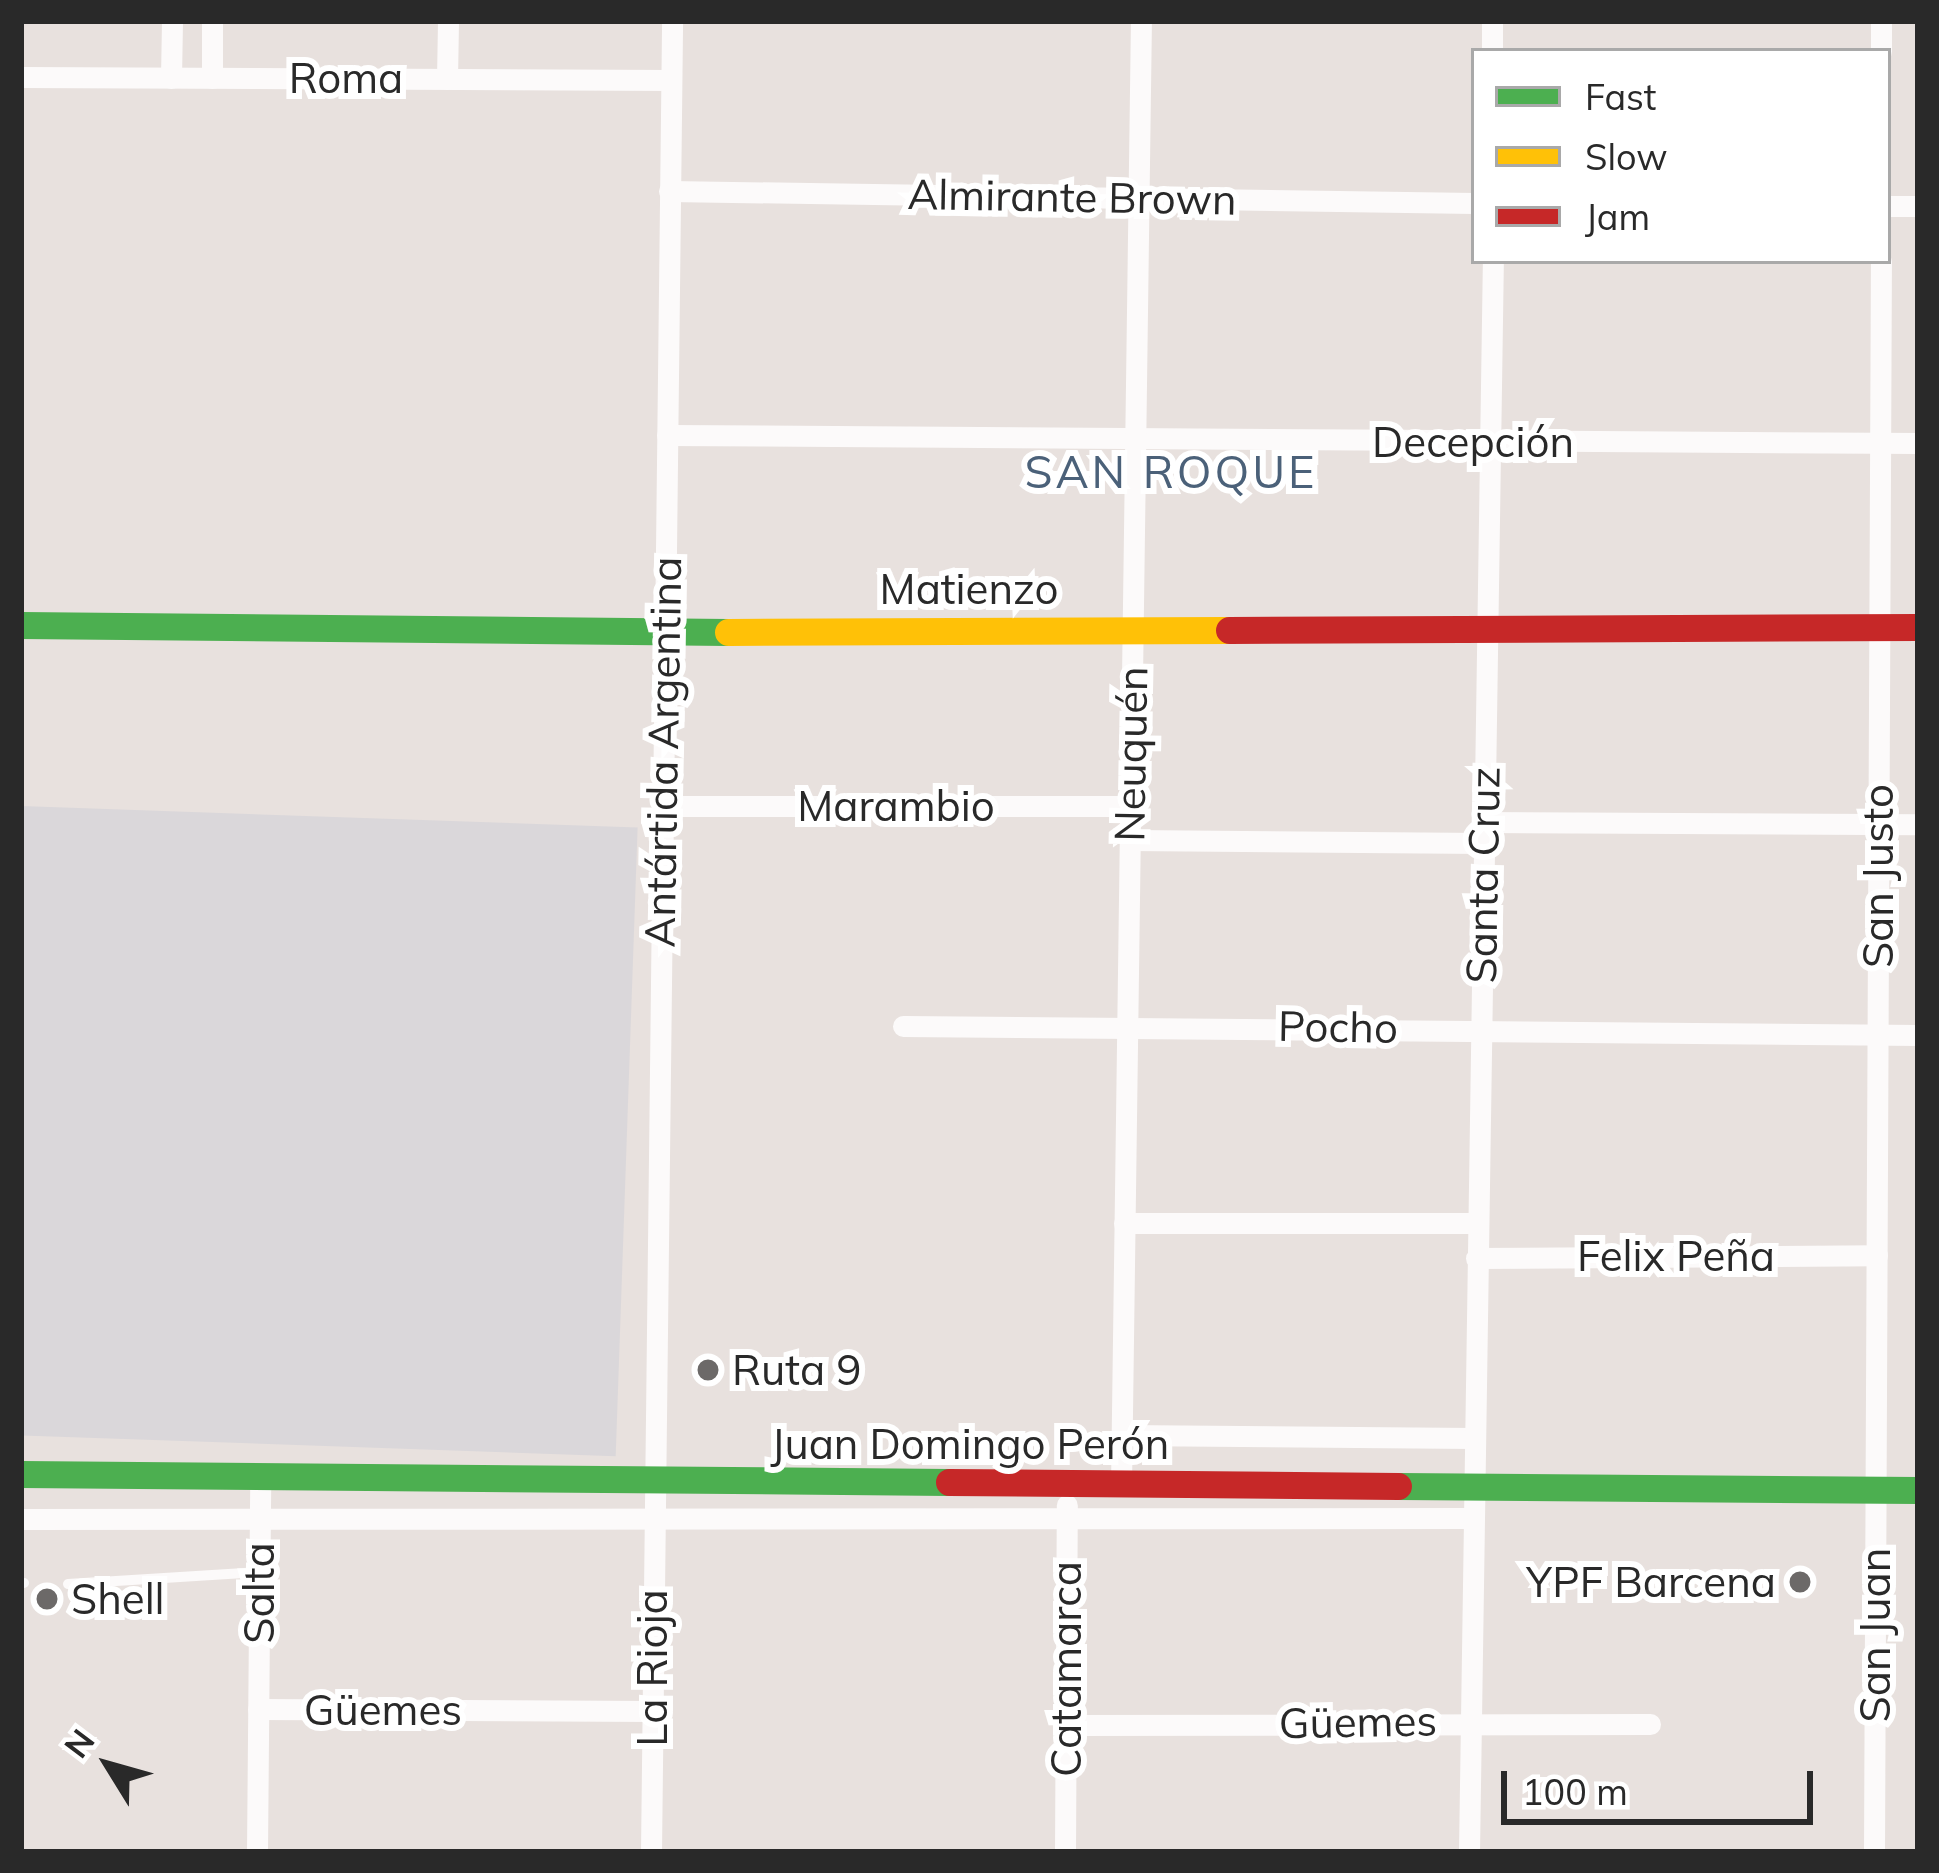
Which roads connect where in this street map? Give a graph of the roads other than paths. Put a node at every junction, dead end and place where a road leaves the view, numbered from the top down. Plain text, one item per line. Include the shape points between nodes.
1 (172, 21) edge
2 (212, 21) edge
3 (448, 21) edge
4 (672, 21) edge
5 (1141, 21) edge
6 (21, 77) edge
7 (171, 78) junction
8 (212, 78) junction
9 (447, 79) junction
10 (671, 80) junction
11 (669, 191) junction
12 (1138, 199) junction
13 (1471, 203) edge
14 (1493, 264) edge
15 (1881, 264) edge
16 (667, 435) junction
17 (1135, 441) junction
18 (1490, 442) junction
19 (1882, 442) junction
20 (1918, 443) edge
21 (21, 625) edge
22 (1879, 627) junction
23 (1918, 627) edge
24 (1487, 628) junction
25 (1132, 630) junction
26 (664, 632) junction
27 (662, 806) junction
28 (1130, 806) junction
29 (1878, 824) junction
30 (1918, 824) edge
31 (1483, 832) junction
32 (1130, 840) junction
33 (1127, 1024) junction
34 (903, 1026) dead end
35 (1480, 1029) junction
36 (1877, 1034) junction
37 (1918, 1035) edge
38 (1124, 1223) junction
39 (1477, 1223) junction
40 (1877, 1255) junction
41 (1476, 1258) junction
42 (1122, 1435) junction
43 (1473, 1438) junction
44 (21, 1474) edge
45 (260, 1477) junction
46 (654, 1484) junction
47 (1067, 1486) junction
48 (1121, 1486) junction
49 (1472, 1488) junction
50 (1918, 1490) edge
51 (1876, 1491) junction
52 (1067, 1516) junction
53 (1472, 1518) junction
54 (21, 1519) edge
55 (260, 1520) junction
56 (652, 1523) junction
57 (259, 1572) junction
58 (68, 1584) dead end
59 (258, 1709) junction
60 (652, 1711) junction
61 (1470, 1720) junction
62 (1066, 1724) junction
63 (1650, 1724) dead end
64 (257, 1852) edge
65 (651, 1852) edge
66 (1065, 1852) edge
67 (1469, 1852) edge
68 (1874, 1852) edge

1 - 7 street
2 - 8 street
3 - 9 street
4 - 10 street, Antártida Argentina
5 - 12 street, Neuquén
6 - 7 street, Roma
7 - 8 street, Roma
8 - 9 street, Roma
9 - 10 street, Roma
10 - 11 street, Antártida Argentina
11 - 12 street, Almirante Brown
11 - 16 street, Antártida Argentina
12 - 13 street, Almirante Brown
12 - 17 street, Neuquén
14 - 18 street, Santa Cruz
15 - 19 street, San Justo
16 - 17 street, Decepción
16 - 26 street, Antártida Argentina
17 - 18 street, Decepción
17 - 25 street, Neuquén
18 - 19 street, Decepción
18 - 24 street, Santa Cruz
19 - 20 street, Decepción
19 - 22 street, San Justo
21 - 26 main road, Matienzo
22 - 23 main road, Matienzo
22 - 24 main road, Matienzo
22 - 29 street, San Justo
24 - 25 main road, Matienzo
24 - 31 street, Santa Cruz
25 - 26 main road, Matienzo
25 - 28 street, Neuquén
26 - 27 street, Antártida Argentina
27 - 28 street, Marambio
27 - 46 street, Antártida Argentina
28 - 32 street, Neuquén
29 - 30 street
29 - 31 street
29 - 36 street, San Justo
31 - 32 street
31 - 35 street, Santa Cruz
32 - 33 street, Neuquén
33 - 34 street, Pocho
33 - 35 street, Pocho
33 - 38 street, Neuquén
35 - 36 street, Pocho
35 - 39 street, Santa Cruz
36 - 37 street, Pocho
36 - 40 street, San Justo
38 - 39 street
38 - 42 street, Neuquén
39 - 41 street, Santa Cruz
40 - 41 street, Felix Peña
40 - 51 street, San Justo
41 - 43 street, Santa Cruz
42 - 43 street
42 - 48 street, Neuquén
43 - 49 street, Santa Cruz
44 - 45 main road, Juan Domingo Perón
45 - 46 main road, Juan Domingo Perón
45 - 55 street, Salta
46 - 47 main road, Juan Domingo Perón
46 - 56 street, La Rioja
47 - 48 main road, Juan Domingo Perón
47 - 52 street, Catamarca
48 - 49 main road, Juan Domingo Perón
49 - 51 main road, Juan Domingo Perón
49 - 53 street, Santa Cruz
50 - 51 main road, Juan Domingo Perón
51 - 68 street, San Juan
52 - 53 street, Juan Domingo Perón
52 - 56 street, Juan Domingo Perón
52 - 62 street, Catamarca
53 - 61 street, Santa Cruz
54 - 55 street, Juan Domingo Perón
55 - 56 street, Juan Domingo Perón
55 - 57 street, Salta
56 - 60 street, La Rioja
57 - 58 lane
57 - 59 street, Salta
59 - 60 street, Güemes
59 - 64 street, Salta
60 - 65 street, La Rioja
61 - 62 street, Güemes
61 - 63 street, Güemes
61 - 67 street, Santa Cruz
62 - 66 street, Catamarca

